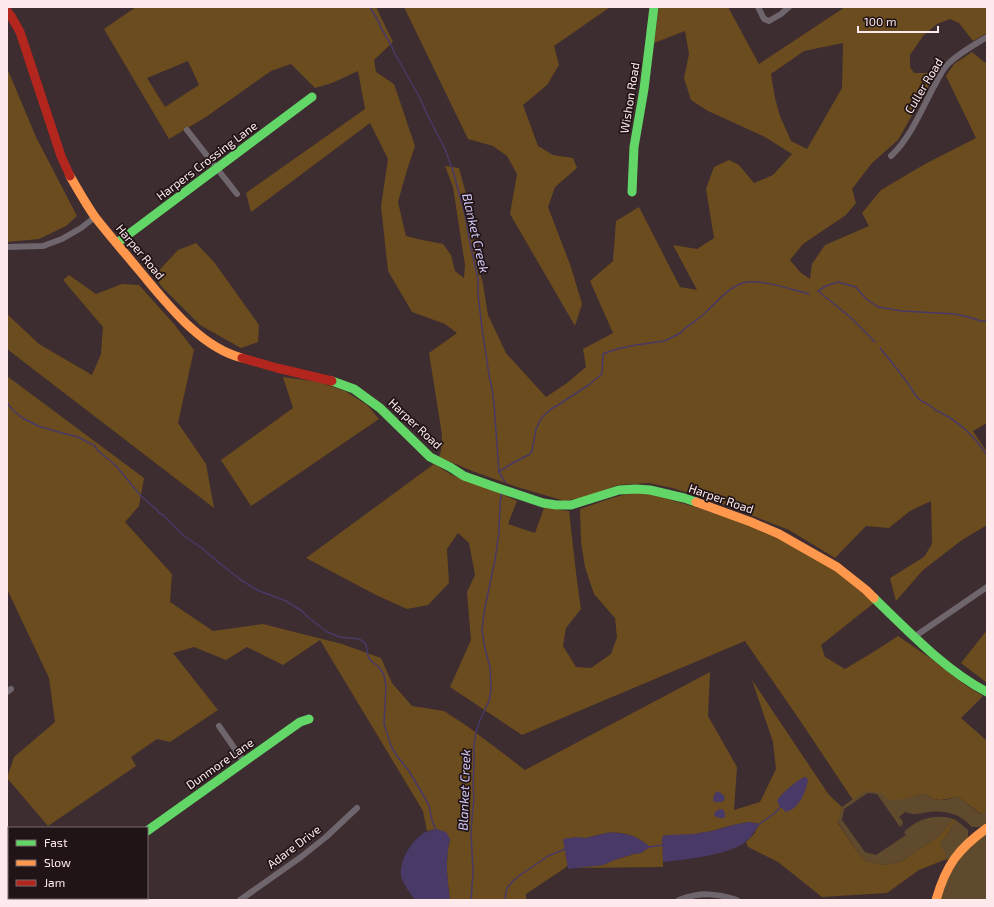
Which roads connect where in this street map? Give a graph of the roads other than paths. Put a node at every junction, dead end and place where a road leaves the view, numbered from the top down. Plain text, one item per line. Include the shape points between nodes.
1 (654, 7) edge
2 (758, 7) edge
3 (789, 7) edge
4 (7, 11) edge
5 (987, 37) edge
6 (312, 97) dead end
7 (187, 130) dead end
8 (891, 156) dead end
9 (217, 168) junction
10 (632, 192) dead end
11 (237, 194) dead end
12 (95, 217) junction
13 (117, 243) junction
14 (7, 247) edge
15 (987, 587) edge
16 (914, 637) junction
17 (987, 692) edge
18 (309, 719) dead end
19 (219, 726) dead end
20 (244, 762) junction
21 (356, 808) dead end
22 (987, 828) edge
23 (148, 829) edge
24 (240, 900) edge
25 (679, 900) edge
26 (737, 900) edge
27 (936, 900) edge

1 - 10 street, Wishon Road via 634,147
2 - 3 street via 764,19 769,21
4 - 12 street, Harper Road via 20,32 67,171
5 - 8 street, Culler Road via 947,64 911,130
6 - 9 street, Harpers Crossing Lane
7 - 9 street
9 - 11 street
9 - 13 street, Harpers Crossing Lane
12 - 13 street, Harper Road
12 - 14 street via 62,239 43,246
13 - 16 street, Harper Road via 185,322 203,338 220,349 238,356 334,381 354,389 391,418 430,457 464,476 543,503 556,505 571,505 619,490 636,488 669,494 720,510 779,534 837,567 866,590
15 - 16 street
16 - 17 street, Harper Road via 956,673
18 - 20 street, Dunmore Lane via 300,722
19 - 20 street
20 - 23 street, Dunmore Lane
21 - 24 street, Adare Drive via 301,858
22 - 27 street via 955,858 945,874
25 - 26 street via 702,894

